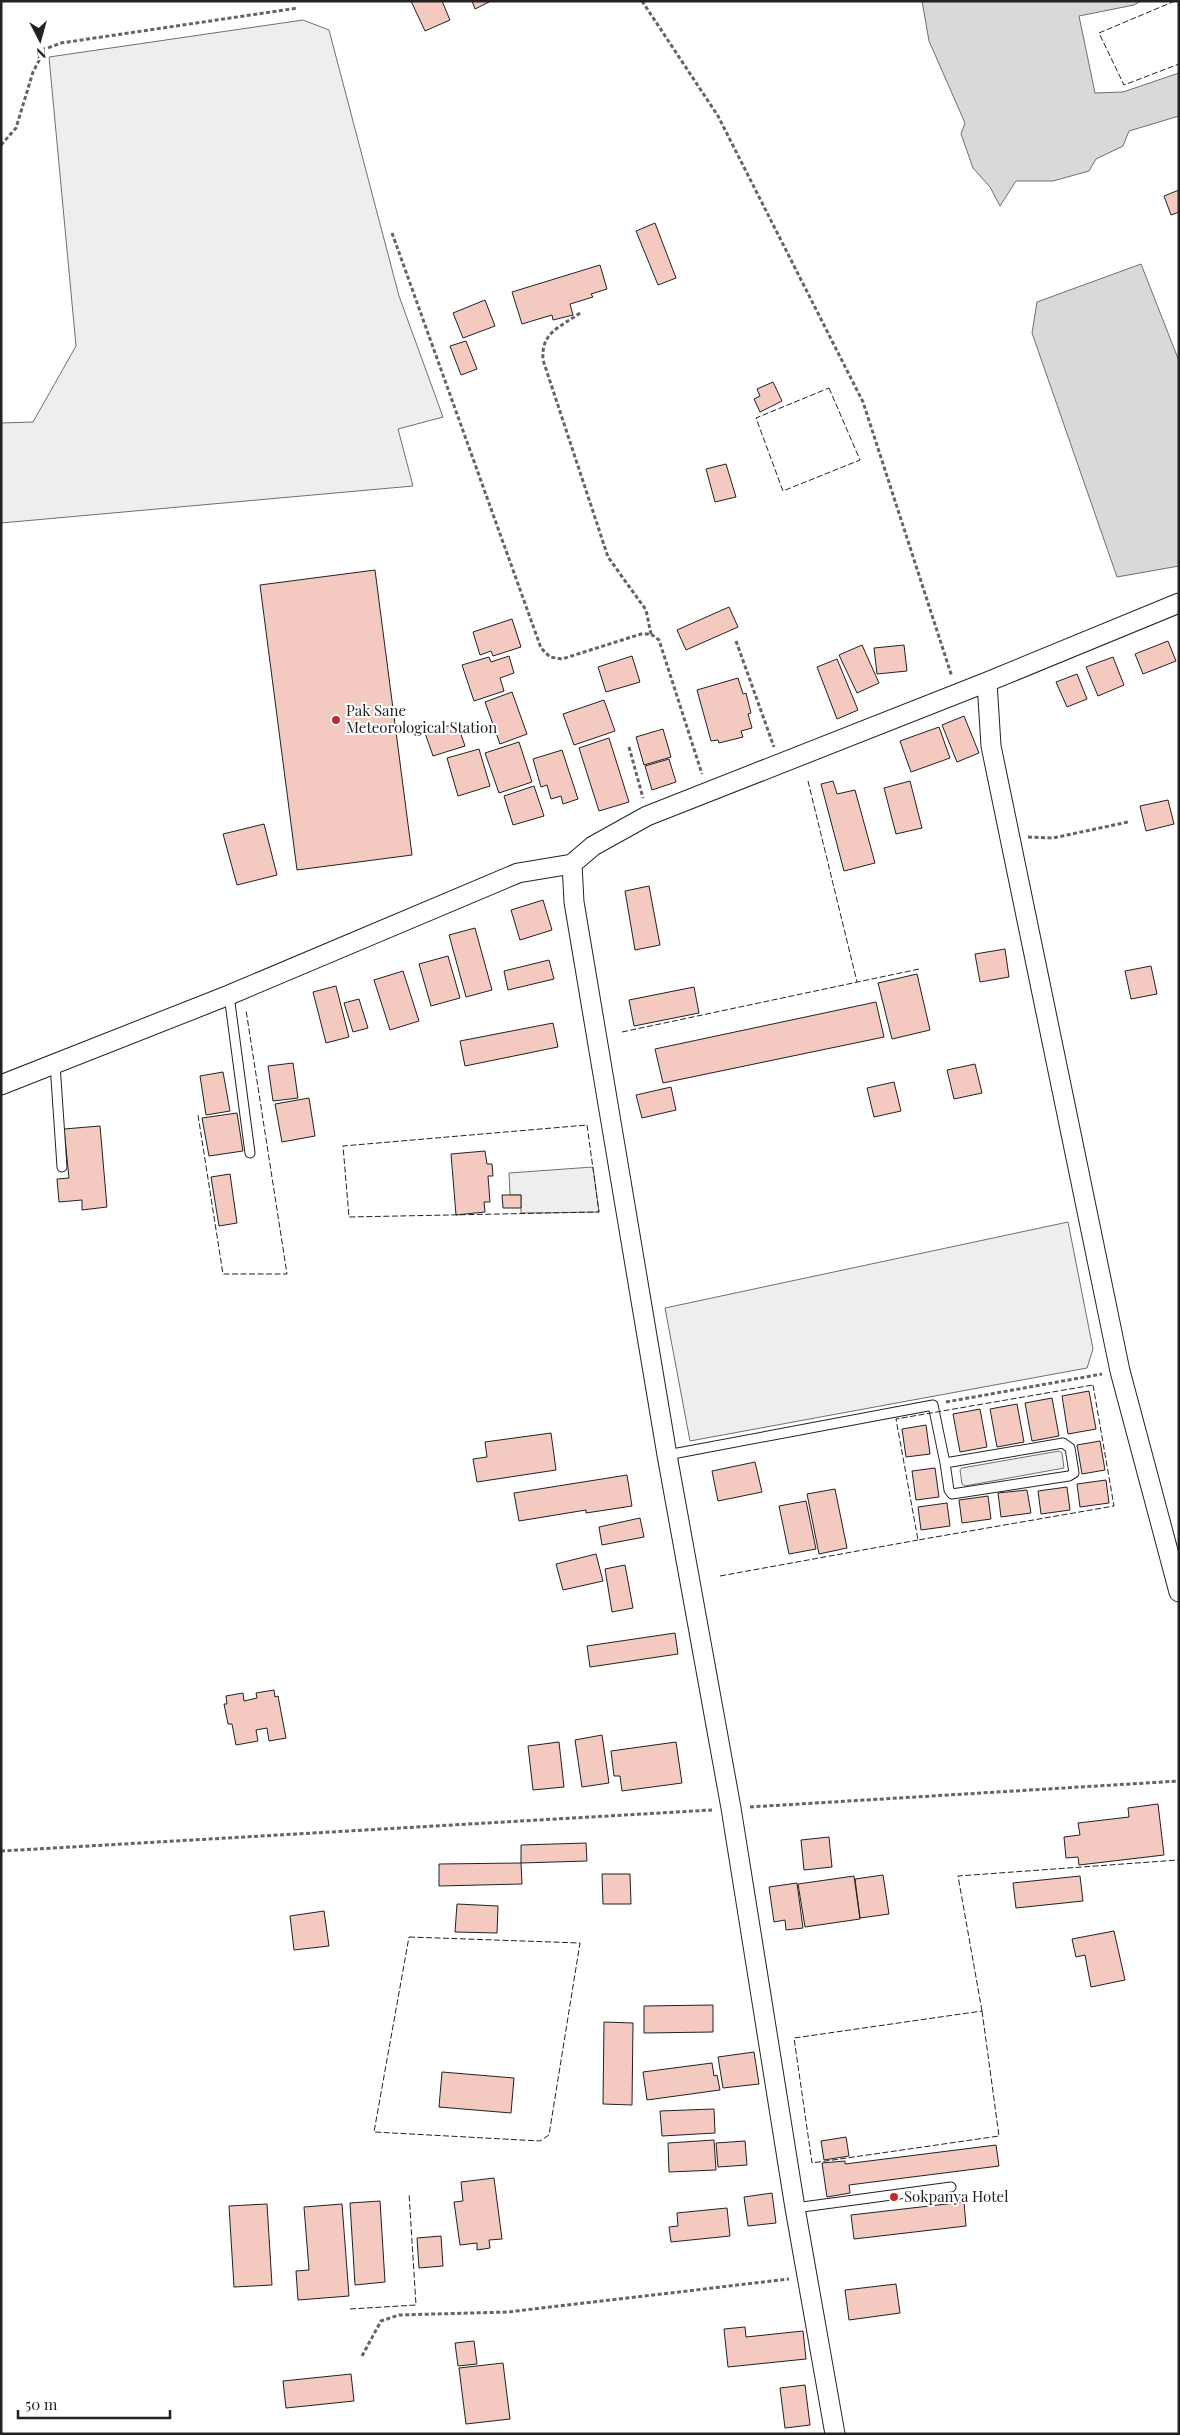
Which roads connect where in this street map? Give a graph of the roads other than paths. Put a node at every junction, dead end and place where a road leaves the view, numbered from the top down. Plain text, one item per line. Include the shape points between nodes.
1 (1179, 603) edge
2 (987, 682) junction
3 (572, 864) junction
4 (229, 995) junction
5 (55, 1064) junction
6 (1, 1085) edge
7 (250, 1153) dead end
8 (62, 1167) dead end
9 (667, 1455) junction
10 (945, 1462) junction
11 (1179, 1592) edge
12 (951, 2187) dead end
13 (795, 2208) junction
14 (835, 2434) edge

1 - 2 street
2 - 3 street via 648,816 593,846
2 - 11 street via 991,746 1120,1371
3 - 4 street via 518,872
3 - 9 street via 574,902
4 - 5 street
4 - 7 lane
5 - 6 street
5 - 8 lane
9 - 10 lane via 933,1404
9 - 13 street via 731,1808
10 - 10 lane via 952,1494 1074,1473 1070,1448 1063,1443
12 - 13 lane
13 - 14 street

